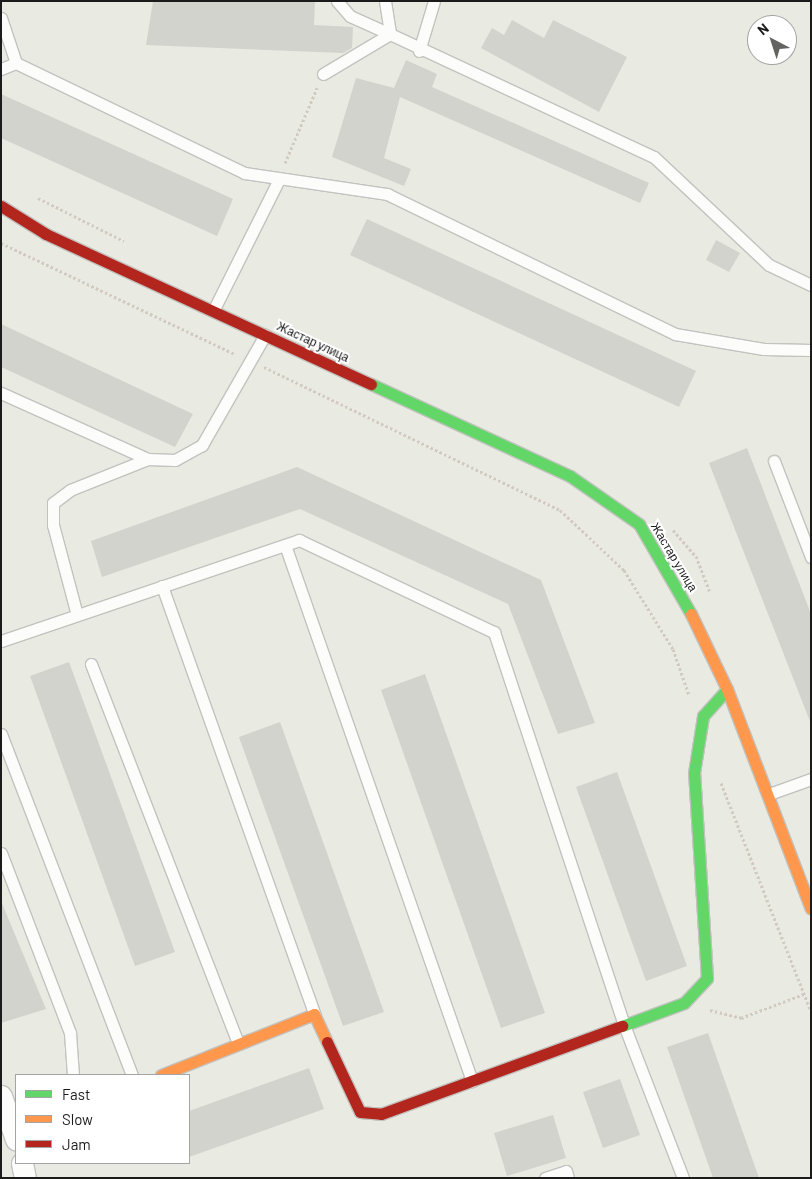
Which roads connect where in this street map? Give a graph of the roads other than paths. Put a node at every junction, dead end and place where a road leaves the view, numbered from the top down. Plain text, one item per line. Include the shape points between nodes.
1 (337, 1) edge
2 (385, 1) edge
3 (434, 1) edge
4 (1, 18) edge
5 (390, 34) junction
6 (419, 51) junction
7 (16, 63) junction
8 (1, 69) edge
9 (324, 74) road end
10 (279, 178) junction
11 (1, 206) edge
12 (811, 285) edge
13 (213, 311) junction
14 (265, 335) junction
15 (811, 350) edge
16 (1, 393) edge
17 (148, 459) junction
18 (774, 461) dead end
19 (285, 545) junction
20 (811, 557) edge
21 (162, 586) junction
22 (78, 615) junction
23 (1, 640) edge
24 (91, 664) dead end
25 (727, 689) junction
26 (1, 734) edge
27 (811, 779) edge
28 (769, 794) junction
29 (1, 853) edge
30 (811, 909) edge
31 (314, 1014) junction
32 (624, 1025) junction
33 (238, 1043) junction
34 (73, 1074) edge
35 (132, 1074) edge
36 (163, 1074) edge
37 (472, 1081) junction
38 (1, 1096) edge
39 (15, 1137) edge
40 (22, 1164) edge
41 (25, 1178) edge
42 (545, 1178) edge
43 (568, 1178) edge
44 (683, 1178) edge

1 - 5 lane via 350,16
2 - 5 lane
3 - 6 lane
4 - 7 lane
5 - 6 lane
5 - 9 lane
6 - 12 lane via 654,157 769,265
7 - 8 lane
7 - 10 lane via 245,173
10 - 13 lane
10 - 15 lane via 387,194 675,334 764,349
11 - 13 street, Жастар улица via 46,234
13 - 14 street, Жастар улица
14 - 17 lane, Жастар улица via 202,445 175,460
14 - 25 street, Жастар улица via 570,476 639,524 682,595
16 - 17 lane
17 - 22 lane, Жастар улица via 70,490 53,503 53,525
18 - 20 lane
19 - 21 lane
19 - 32 lane via 299,540 494,632
19 - 37 lane
21 - 22 lane
21 - 31 lane
22 - 23 lane
24 - 33 lane
25 - 28 street, Жастар улица
25 - 32 street via 704,716 694,773 707,978 684,1003
26 - 35 lane
27 - 28 lane
28 - 30 street, Жастар улица
29 - 34 lane via 70,1033
31 - 33 street
31 - 37 street via 360,1112 382,1114
32 - 37 street
32 - 44 lane
33 - 36 street
38 - 39 street
40 - 41 street
42 - 43 lane via 566,1171

